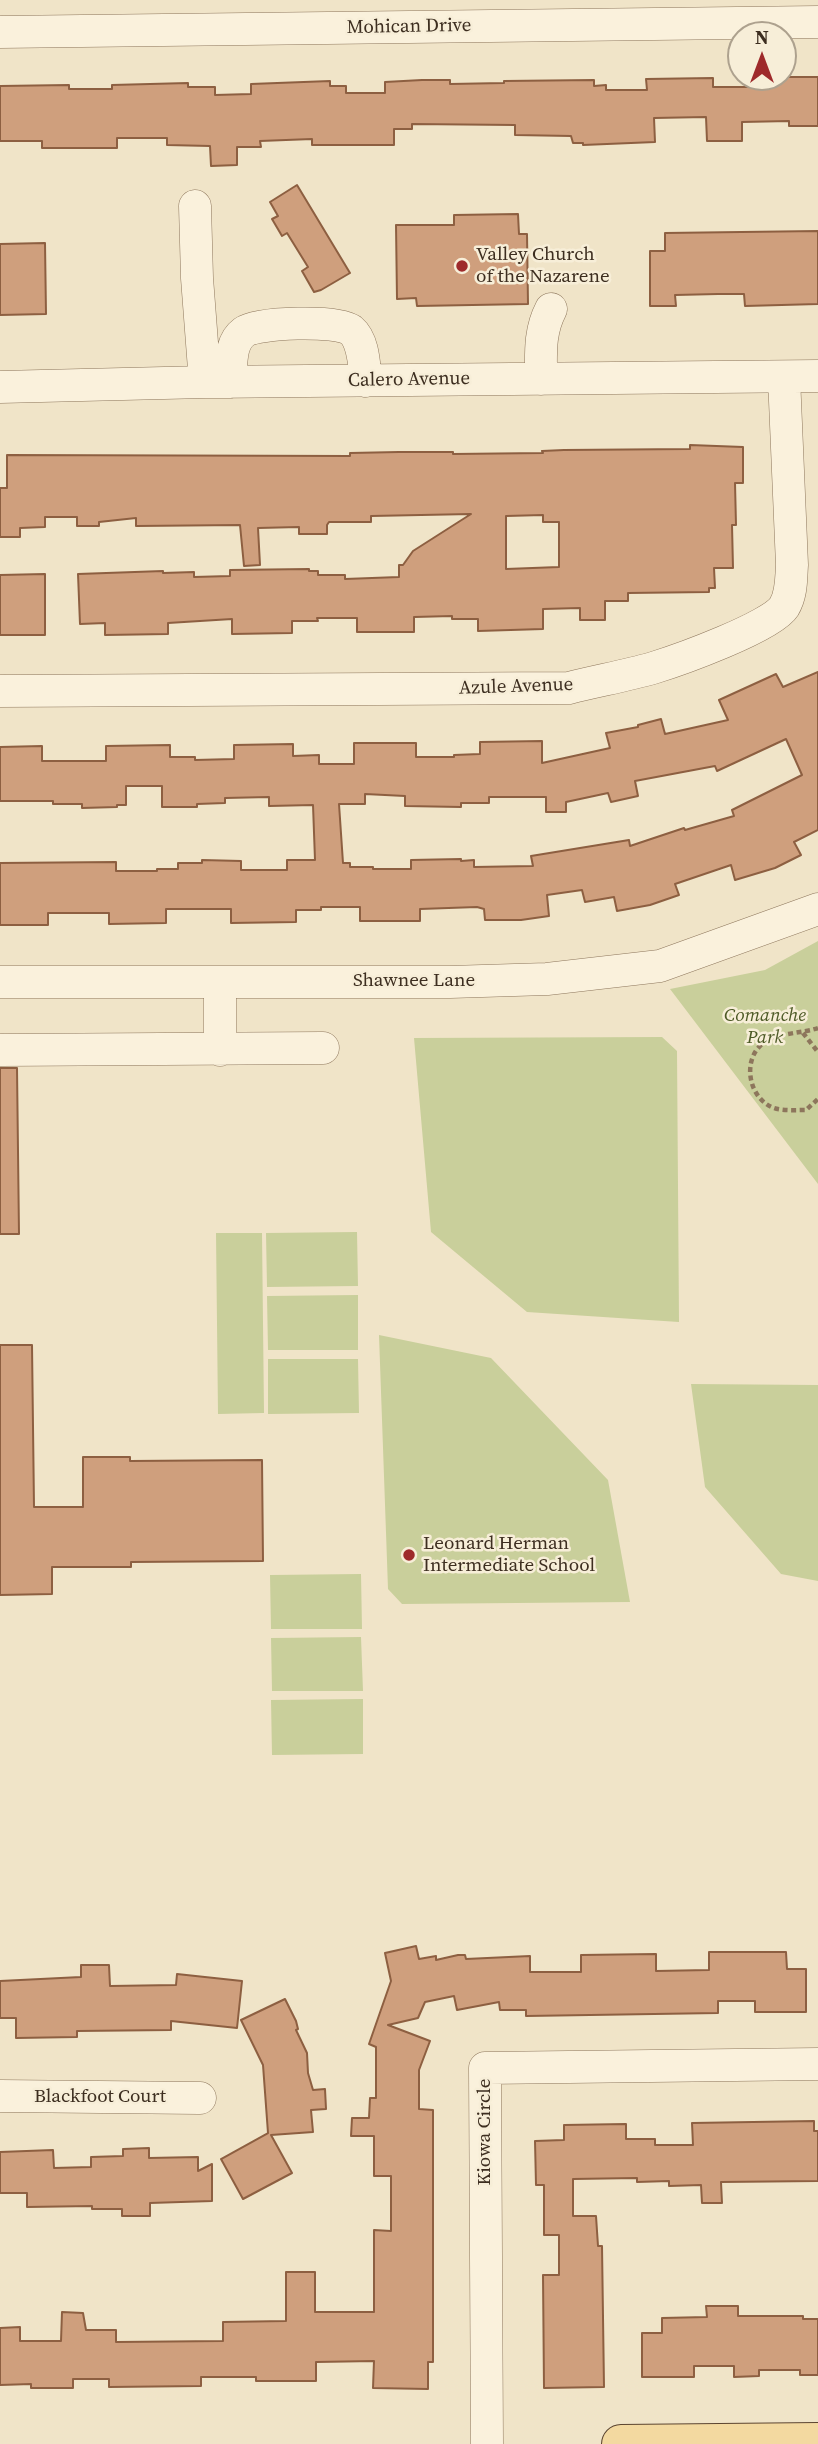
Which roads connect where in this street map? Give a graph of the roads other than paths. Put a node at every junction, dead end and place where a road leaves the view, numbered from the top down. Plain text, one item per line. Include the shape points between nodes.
1 (768, 11) edge
2 (818, 22) edge
3 (0, 32) edge
4 (195, 206) dead end
5 (551, 309) dead end
6 (818, 376) edge
7 (784, 377) junction
8 (541, 379) junction
9 (366, 381) junction
10 (217, 382) junction
11 (0, 387) edge
12 (0, 691) edge
13 (818, 909) edge
14 (0, 982) edge
15 (220, 982) junction
16 (323, 1048) dead end
17 (0, 1050) edge
18 (220, 1050) junction
19 (818, 2064) edge
20 (0, 2096) edge
21 (200, 2098) dead end
22 (818, 2442) edge
23 (487, 2444) edge
24 (621, 2444) edge

1 - 2 street, Mohican Drive
1 - 3 street, Mohican Drive
4 - 10 street via 197,278
5 - 8 street via 541,340
6 - 7 street, Calero Avenue
7 - 8 street, Calero Avenue
7 - 12 street, Azule Avenue via 791,589 784,607 772,619 730,638 654,668 569,688
8 - 9 street, Calero Avenue
9 - 10 street, Calero Avenue
9 - 10 street via 360,342 350,330 327,324 260,326 245,331 234,343
10 - 11 street, Calero Avenue
13 - 15 street, Shawnee Lane via 660,966 547,979
14 - 15 street, Shawnee Lane
15 - 18 street
16 - 18 street
17 - 18 street
19 - 23 street, Kiowa Circle via 485,2068
20 - 21 street, Blackfoot Court
22 - 24 main road

